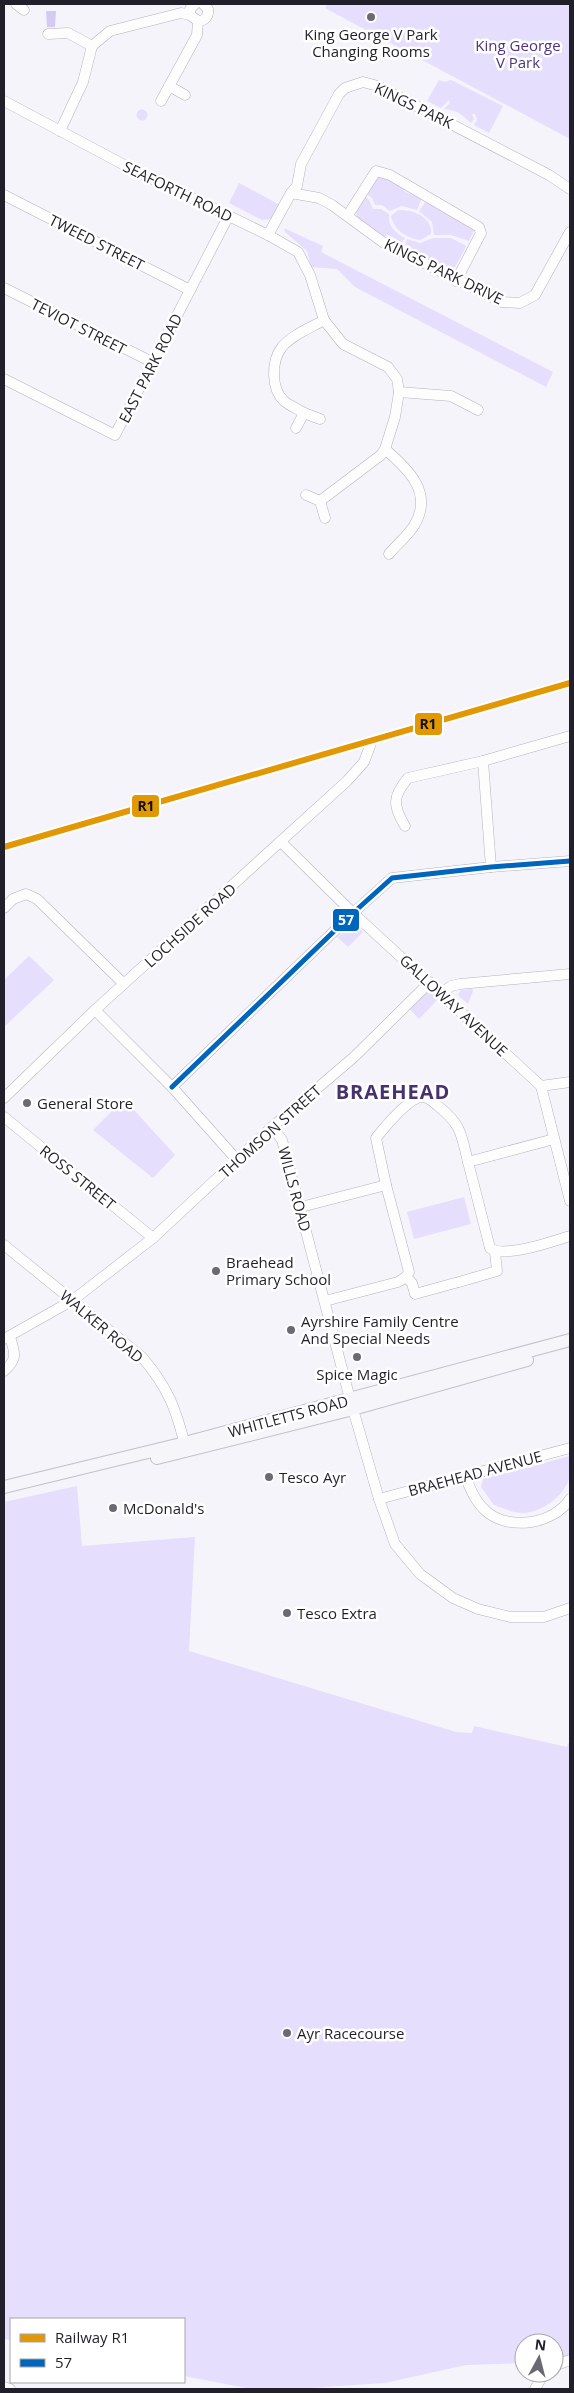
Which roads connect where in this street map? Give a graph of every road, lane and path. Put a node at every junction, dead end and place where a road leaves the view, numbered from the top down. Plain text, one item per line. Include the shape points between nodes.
1 (195, 4) edge
2 (203, 4) edge
3 (194, 18) junction
4 (48, 34) dead end
5 (92, 46) junction
6 (170, 86) junction
7 (185, 95) dead end
8 (4, 101) edge
9 (161, 101) dead end
10 (60, 131) junction
11 (570, 189) edge
12 (291, 193) junction
13 (4, 195) edge
14 (348, 215) junction
15 (228, 217) junction
16 (570, 232) edge
17 (268, 235) junction
18 (456, 280) junction
19 (4, 288) edge
20 (190, 290) junction
21 (324, 320) junction
22 (154, 363) junction
23 (4, 379) edge
24 (399, 392) junction
25 (478, 410) dead end
26 (304, 413) junction
27 (320, 419) dead end
28 (296, 428) dead end
29 (385, 449) junction
30 (306, 495) dead end
31 (320, 501) junction
32 (325, 518) dead end
33 (390, 554) dead end
34 (570, 736) edge
35 (370, 746) dead end
36 (483, 761) junction
37 (405, 826) dead end
38 (281, 842) junction
39 (570, 861) edge
40 (492, 867) junction
41 (4, 908) edge
42 (353, 913) junction
43 (570, 974) edge
44 (430, 982) junction
45 (124, 984) junction
46 (442, 993) junction
47 (95, 1010) junction
48 (570, 1082) edge
49 (541, 1086) junction
50 (172, 1087) junction
51 (4, 1098) edge
52 (4, 1117) edge
53 (272, 1127) junction
54 (554, 1139) junction
55 (237, 1160) junction
56 (468, 1162) junction
57 (386, 1184) junction
58 (570, 1201) edge
59 (301, 1208) junction
60 (570, 1236) edge
61 (153, 1238) junction
62 (4, 1245) edge
63 (494, 1252) junction
64 (406, 1277) junction
65 (73, 1300) junction
66 (325, 1301) junction
67 (7, 1338) edge
68 (570, 1340) edge
69 (570, 1348) edge
70 (4, 1371) edge
71 (351, 1404) junction
72 (186, 1447) junction
73 (570, 1448) edge
74 (465, 1476) junction
75 (4, 1487) edge
76 (4, 1493) edge
77 (379, 1499) junction
78 (570, 1499) edge
79 (570, 1608) edge
80 (4, 2387) edge
81 (10, 2389) edge

1 - 3 street via 190,9
2 - 3 street via 208,15 204,19
3 - 5 street via 181,13 110,31
3 - 6 street via 197,35
4 - 5 street via 68,34
5 - 10 street via 83,82
6 - 7 street
6 - 9 street
8 - 10 street, SEAFORTH ROAD
10 - 15 street, SEAFORTH ROAD
11 - 12 street, KINGS PARK via 378,86 363,82 345,88 334,100 301,164 297,186
12 - 14 street, KINGS PARK DRIVE via 320,198
12 - 17 street, KINGS PARK
13 - 20 street, TWEED STREET
14 - 18 street, KINGS PARK DRIVE via 384,243
14 - 18 street via 376,171 390,175 480,227 481,233
15 - 17 street, SEAFORTH ROAD
15 - 20 street, EAST PARK ROAD
16 - 18 street, KINGS PARK DRIVE via 540,288 528,301 502,302
17 - 21 street, SEAFORTH ROAD via 298,252 310,275
19 - 22 street, TEVIOT STREET
20 - 22 street, EAST PARK ROAD
21 - 24 street via 343,344 388,367 397,379
21 - 26 street via 282,346 275,358 275,387 283,400
22 - 23 street, EAST PARK ROAD via 116,435
24 - 25 street via 451,396
24 - 29 street
26 - 27 street
26 - 28 street
29 - 31 street
29 - 33 street via 407,467 421,488 421,510 415,525
30 - 31 street
31 - 32 street
34 - 36 street
35 - 38 street, LOCHSIDE ROAD via 364,762 347,781
36 - 37 street via 408,778 396,798 395,810
36 - 40 street
38 - 42 street, GALLOWAY AVENUE
38 - 45 street, LOCHSIDE ROAD
39 - 40 street
40 - 42 street via 392,878
41 - 45 street via 26,894 37,899
42 - 44 street, GALLOWAY AVENUE
42 - 50 street
43 - 46 street via 460,984
44 - 46 street, GALLOWAY AVENUE
44 - 53 street, THOMSON STREET via 354,1057
45 - 47 street, LOCHSIDE ROAD
46 - 49 street, GALLOWAY AVENUE
47 - 50 street
47 - 51 street, LOCHSIDE ROAD
48 - 49 street
49 - 54 street
50 - 55 street
52 - 61 street, ROSS STREET
53 - 55 street, THOMSON STREET
53 - 59 street, WILLS ROAD via 282,1140
54 - 56 street
54 - 58 street
55 - 61 street, THOMSON STREET
56 - 57 street via 459,1126 428,1098 420,1097 412,1100 376,1138
56 - 63 street via 490,1248
57 - 59 street
57 - 64 street via 408,1265
59 - 66 street, WILLS ROAD
60 - 63 street via 507,1253
61 - 65 street, THOMSON STREET
62 - 65 street, WALKER ROAD
63 - 64 street via 497,1272 415,1294
64 - 66 street via 398,1282
65 - 67 street, THOMSON STREET
65 - 72 street, WALKER ROAD via 142,1357 161,1379 172,1401
66 - 71 street, WILLS ROAD
67 - 70 street via 16,1354 15,1360
68 - 71 main road, WHITLETTS ROAD
69 - 71 main road, WHITLETTS ROAD
71 - 72 main road, WHITLETTS ROAD
71 - 77 street, WILLS ROAD
72 - 75 main road, WHITLETTS ROAD
72 - 76 main road, WHITLETTS ROAD
73 - 74 street, BRAEHEAD AVENUE
74 - 77 street, BRAEHEAD AVENUE
74 - 78 street via 474,1498 488,1513 503,1520 520,1523 540,1520 556,1513
77 - 79 street, WILLS ROAD via 395,1544 420,1574 454,1598 478,1609 510,1616 544,1617
80 - 81 street

